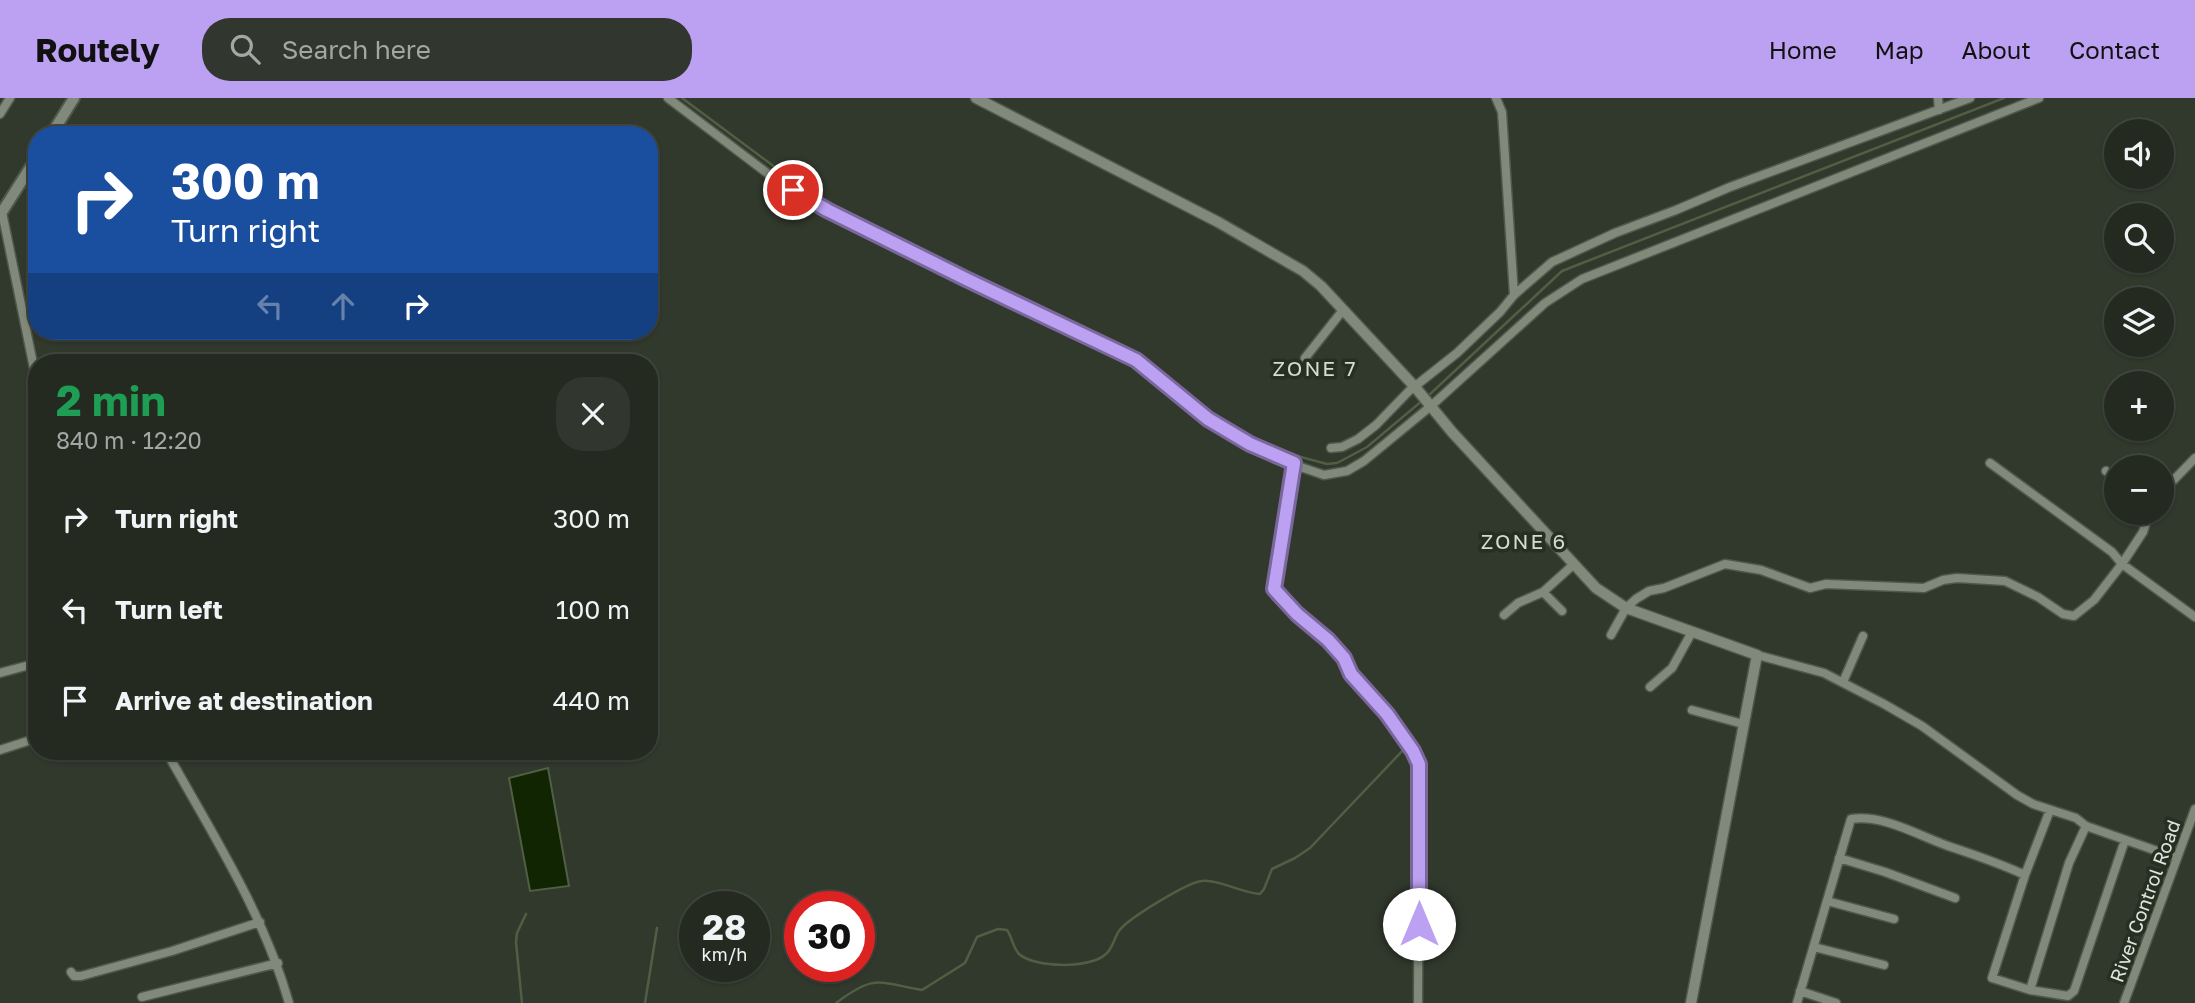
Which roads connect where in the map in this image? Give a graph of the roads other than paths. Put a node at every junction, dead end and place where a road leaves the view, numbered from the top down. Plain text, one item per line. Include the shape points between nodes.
1 (10, 98) edge
2 (74, 98) edge
3 (668, 98) edge
4 (976, 98) edge
5 (1496, 98) edge
6 (1938, 98) edge
7 (1970, 98) edge
8 (2039, 98) edge
9 (1938, 110) junction
10 (0, 114) edge
11 (57, 126) edge
12 (28, 171) edge
13 (1, 213) edge
14 (1514, 295) junction
15 (1343, 310) junction
16 (31, 354) edge
17 (1305, 358) dead end
18 (1424, 397) junction
19 (1331, 448) dead end
20 (2195, 458) edge
21 (1294, 463) junction
22 (1990, 463) dead end
23 (2174, 480) edge
24 (2145, 525) edge
25 (2122, 564) junction
26 (1573, 565) junction
27 (1543, 592) junction
28 (1626, 608) junction
29 (1562, 611) dead end
30 (1504, 615) dead end
31 (2195, 617) edge
32 (1692, 632) junction
33 (1611, 635) dead end
34 (1863, 636) dead end
35 (1756, 654) junction
36 (28, 665) edge
37 (0, 673) edge
38 (1843, 682) junction
39 (1650, 687) dead end
40 (1692, 710) dead end
41 (1743, 724) junction
42 (28, 741) edge
43 (0, 750) edge
44 (171, 760) edge
45 (2195, 809) edge
46 (2050, 810) junction
47 (2086, 826) junction
48 (2125, 840) junction
49 (1839, 858) junction
50 (2177, 858) junction
51 (2025, 874) junction
52 (1955, 898) dead end
53 (1827, 901) junction
54 (1894, 919) dead end
55 (260, 922) junction
56 (1814, 947) junction
57 (278, 963) junction
58 (1884, 965) dead end
59 (71, 972) dead end
60 (2031, 990) junction
61 (1800, 991) junction
62 (142, 997) dead end
63 (289, 1003) edge
64 (1418, 1003) edge
65 (1691, 1003) edge
66 (1797, 1003) edge
67 (1836, 1003) edge
68 (2124, 1003) edge

1 - 10 street
2 - 11 main road
3 - 21 street via 775,179 827,210 1136,360 1208,419
4 - 15 street via 1303,271
5 - 14 street via 1502,113
6 - 9 street
7 - 9 street
8 - 18 street via 1582,279
9 - 14 street via 1615,233 1552,262
12 - 13 main road
13 - 16 street
14 - 18 street via 1457,353
15 - 17 street
15 - 18 street
18 - 19 street via 1358,439
18 - 21 street via 1364,461 1347,471 1324,475
18 - 26 street
20 - 23 street
21 - 64 street via 1274,589 1344,658 1351,674 1387,714 1419,764
22 - 25 street
24 - 25 street
25 - 28 street via 2094,600 2074,616 2005,581 1957,578 1924,588 1826,584 1810,588 1761,570 1725,564 1649,591
25 - 31 street
26 - 27 street
26 - 28 street
27 - 29 street
27 - 30 street
28 - 32 street
28 - 33 street
32 - 35 street
32 - 39 street via 1672,668
34 - 38 street
35 - 38 street
35 - 41 street
36 - 37 street
38 - 46 street via 1905,714 2017,795
40 - 41 street
41 - 65 street
42 - 43 street
44 - 55 street
45 - 50 street, River Control Road
46 - 47 street
46 - 51 street
47 - 48 street
47 - 60 street via 2069,863
48 - 50 street
48 - 60 street via 2074,991 2068,996
49 - 51 street via 1851,819 1860,817
49 - 52 street
49 - 53 street
50 - 68 street, River Control Road
51 - 60 street via 1992,978
53 - 54 street
53 - 56 street
55 - 57 street
55 - 59 street via 81,976
56 - 58 street
56 - 61 street
57 - 62 street
57 - 63 street
61 - 66 street
61 - 67 street

